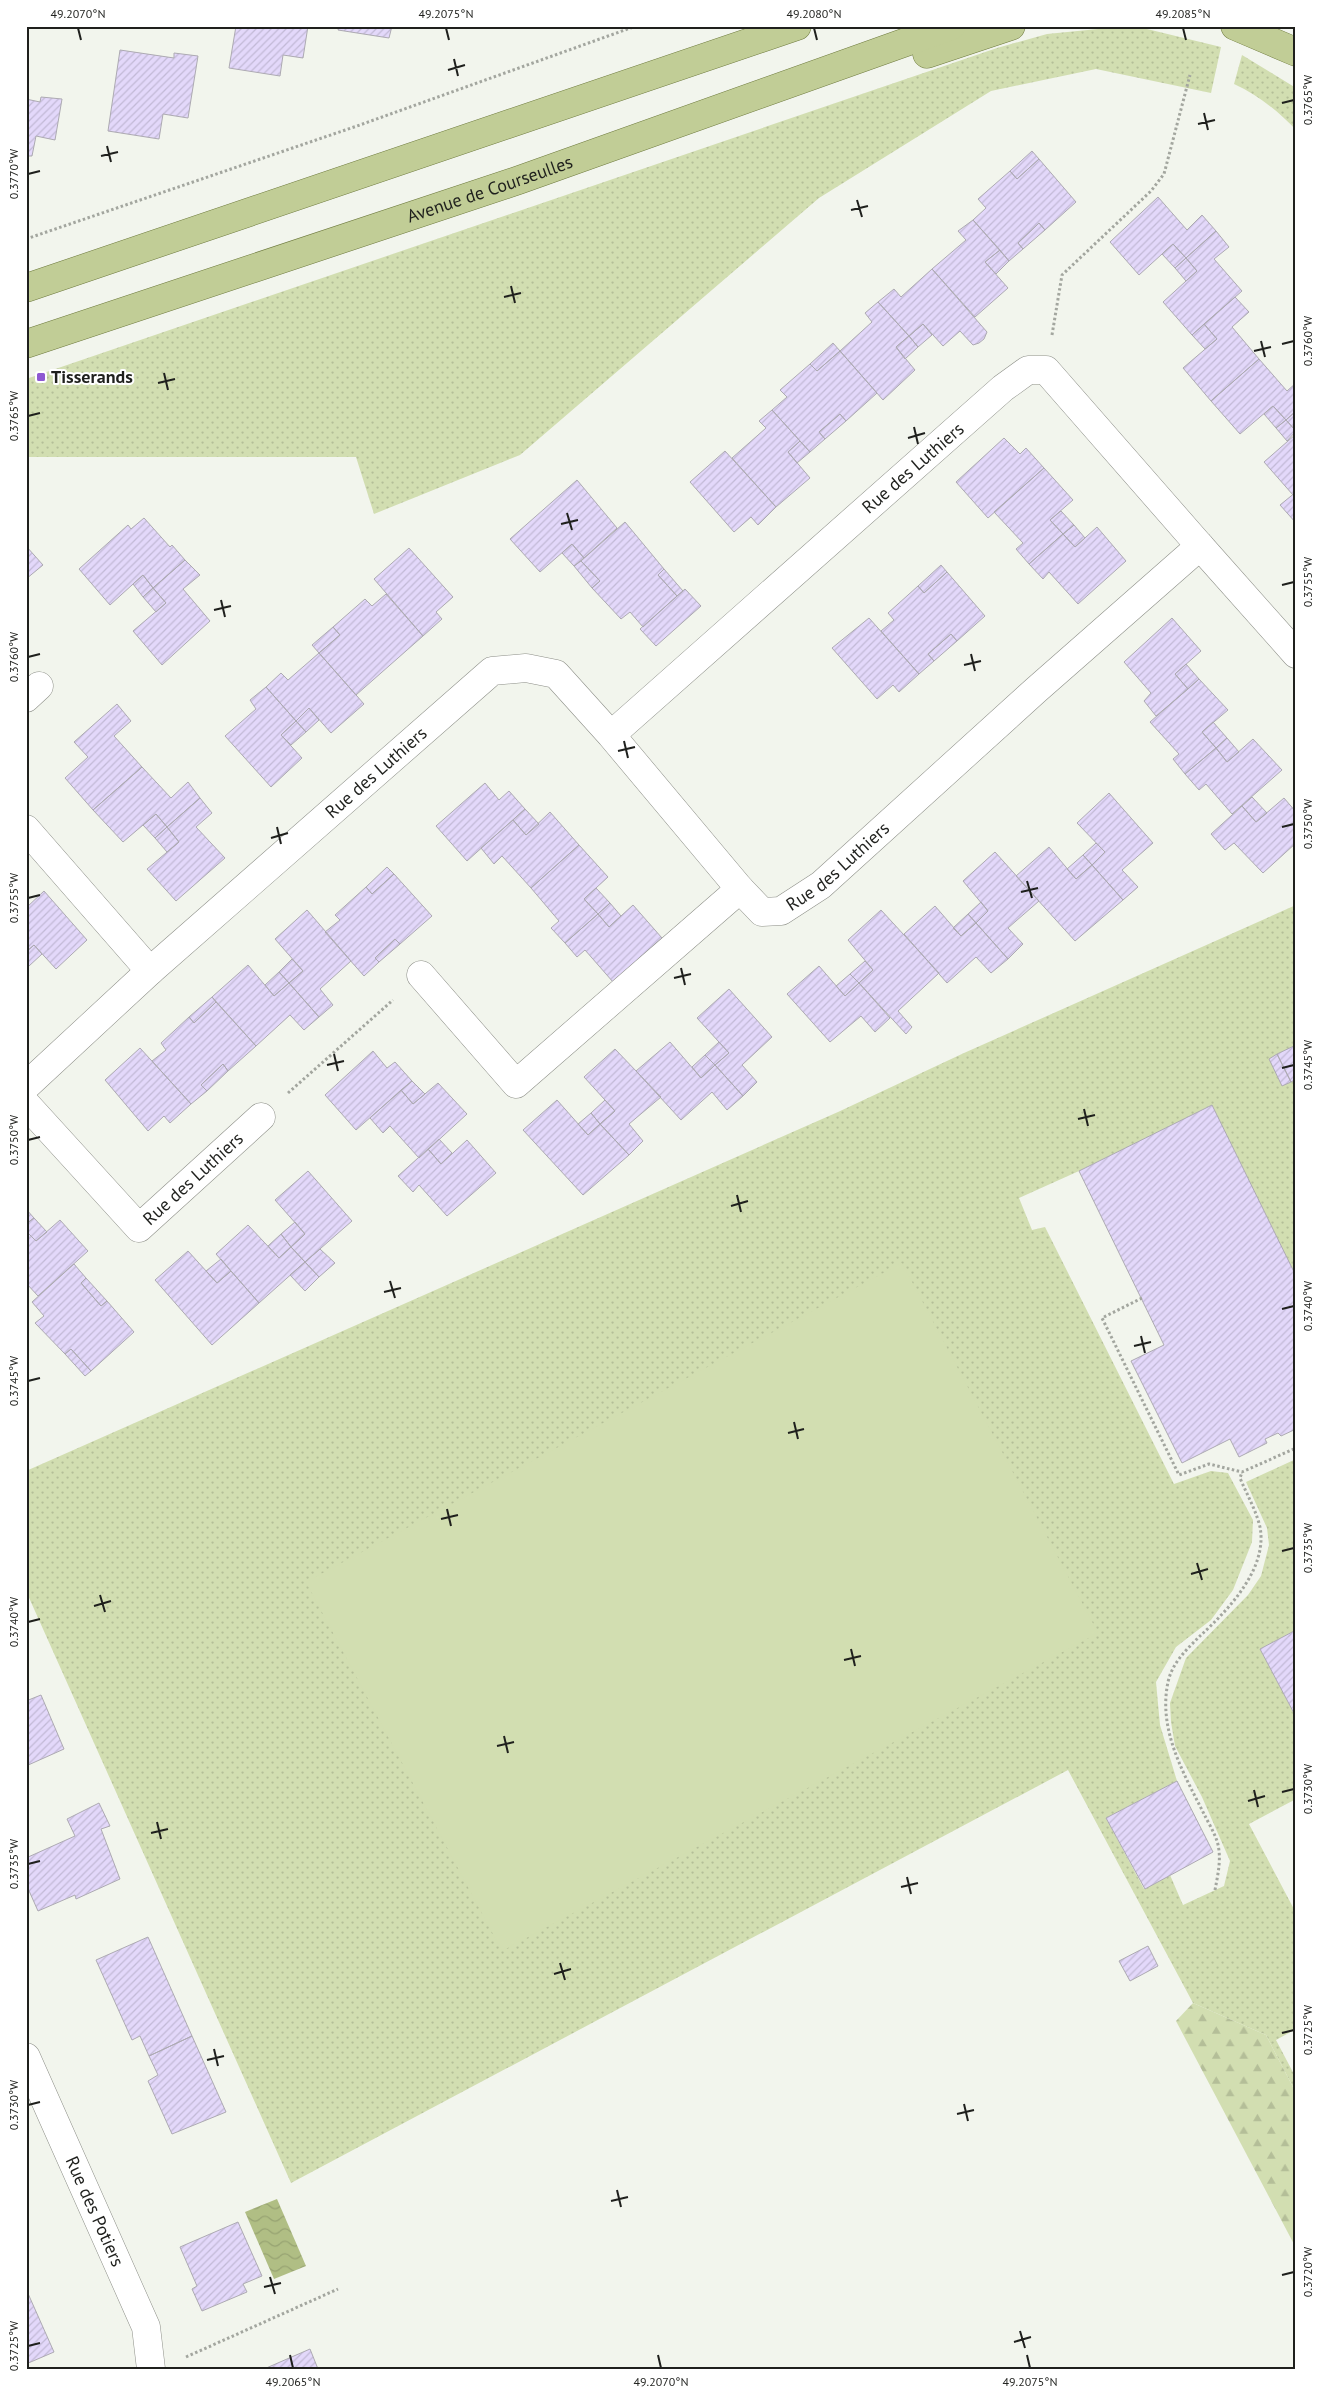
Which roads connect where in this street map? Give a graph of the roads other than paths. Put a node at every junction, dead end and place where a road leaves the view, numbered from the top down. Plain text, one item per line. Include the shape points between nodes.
1 (797, 26) edge
2 (951, 26) edge
3 (1011, 26) edge
4 (1235, 26) edge
5 (1296, 52) edge
6 (606, 148) junction
7 (26, 288) edge
8 (26, 344) edge
9 (1200, 546) junction
10 (1296, 654) edge
11 (611, 735) junction
12 (26, 829) edge
13 (740, 889) junction
14 (150, 972) junction
15 (421, 975) road end
16 (26, 1086) edge
17 (26, 1104) edge
18 (261, 1117) road end
19 (26, 2056) edge
20 (151, 2369) edge

1 - 7 main road
2 - 6 main road, Avenue de Courseulles
3 - 6 main road via 747,114
4 - 5 main road
6 - 8 main road, Avenue de Courseulles
9 - 10 street
9 - 11 street, Rue des Luthiers via 1046,370 1028,370 1003,388
9 - 13 street, Rue des Luthiers via 821,886 781,911 772,912 762,912
11 - 13 street, Rue des Luthiers
11 - 14 street, Rue des Luthiers via 556,674 526,668 492,671
12 - 14 street
13 - 15 street via 516,1084
14 - 16 street, Rue des Luthiers
17 - 18 street, Rue des Luthiers via 139,1228
19 - 20 street, Rue des Potiers via 146,2327

